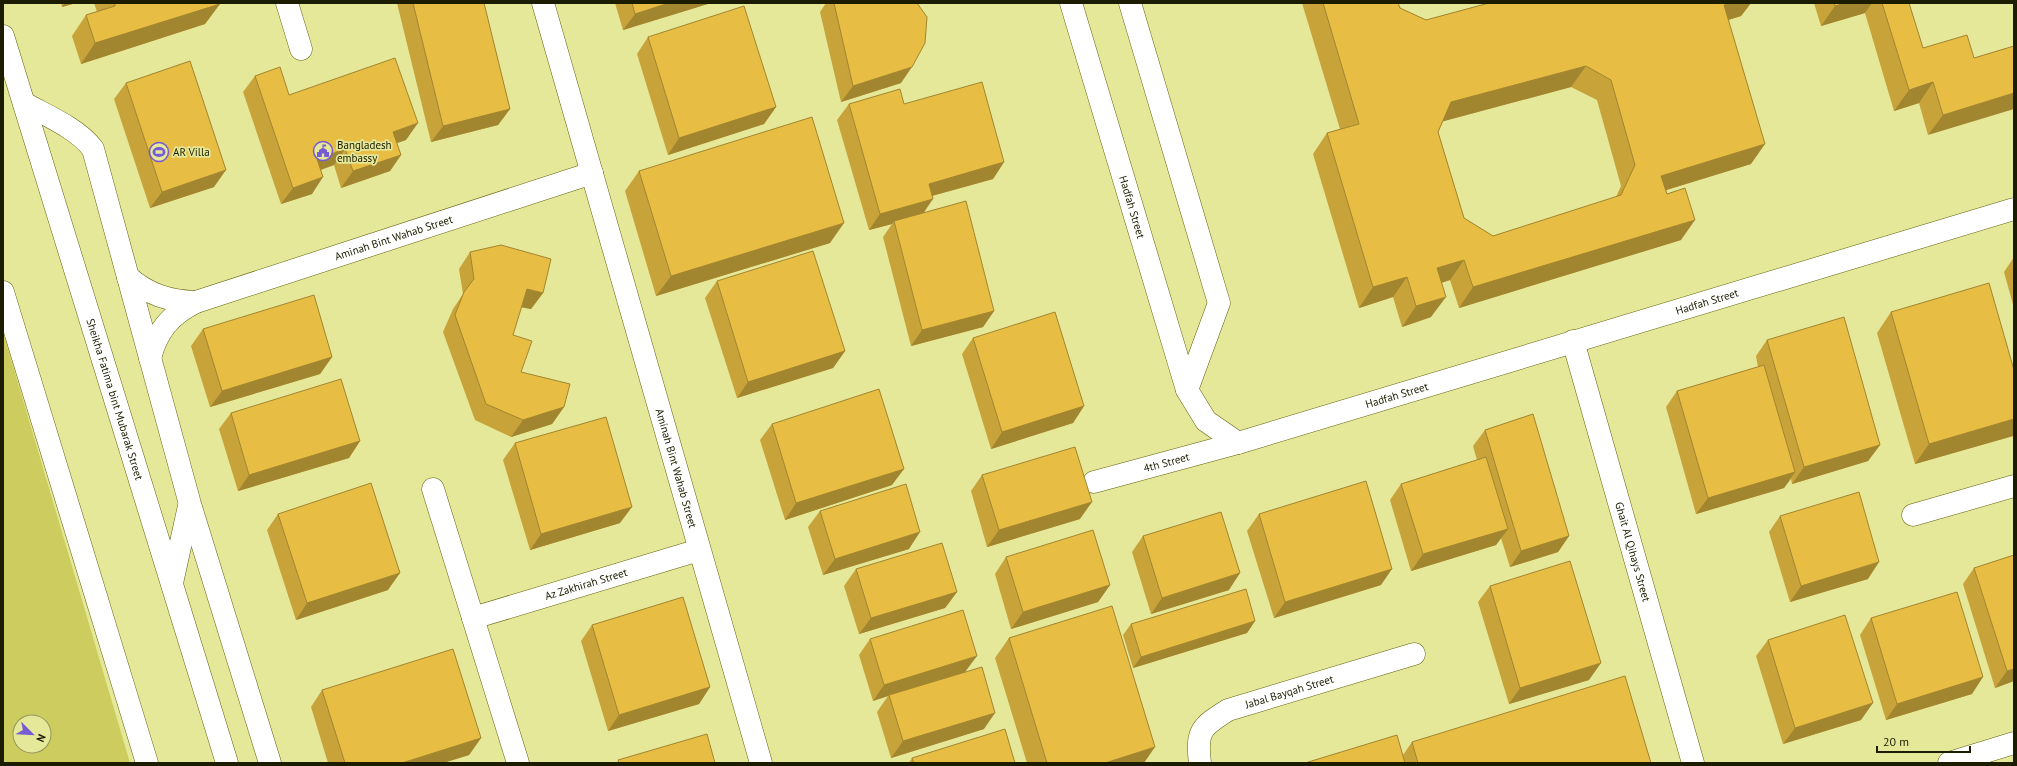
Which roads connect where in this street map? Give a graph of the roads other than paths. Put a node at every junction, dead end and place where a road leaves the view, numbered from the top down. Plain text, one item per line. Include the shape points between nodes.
1 (287, 3) edge
2 (543, 3) edge
3 (1071, 3) edge
4 (1130, 3) edge
5 (3, 36) edge
6 (301, 49) dead end
7 (24, 102) junction
8 (592, 173) junction
9 (2014, 209) edge
10 (128, 277) junction
11 (3, 292) edge
12 (196, 302) junction
13 (1573, 340) junction
14 (150, 358) junction
15 (1187, 390) junction
16 (1238, 443) junction
17 (1094, 482) dead end
18 (2014, 486) edge
19 (434, 489) dead end
20 (190, 504) junction
21 (1913, 515) dead end
22 (699, 550) junction
23 (172, 583) junction
24 (473, 618) junction
25 (1414, 654) dead end
26 (2014, 744) edge
27 (147, 763) edge
28 (227, 763) edge
29 (270, 763) edge
30 (518, 763) edge
31 (761, 763) edge
32 (1200, 763) edge
33 (1693, 763) edge
34 (1948, 763) edge

1 - 6 street
2 - 8 street, Aminah Bint Wahab Street
3 - 15 street, Hadfah Street
4 - 15 street via 1218,303
5 - 7 street, Sheikha Fatima bint Mubarak Street
7 - 10 street via 78,134 93,150
7 - 23 street, Sheikha Fatima bint Mubarak Street
8 - 12 street, Aminah Bint Wahab Street
8 - 22 street, Aminah Bint Wahab Street
9 - 13 street, Hadfah Street
10 - 12 street, Aminah Bint Wahab Street via 152,294 166,299
10 - 14 street
11 - 27 street
12 - 14 street, Aminah Bint Wahab Street via 170,318 154,344
13 - 16 street, Hadfah Street
13 - 33 street, Ghait Al Qihays Street
14 - 20 street
15 - 16 street, Hadfah Street via 1206,421
16 - 17 street, 4th Street
18 - 21 street
19 - 24 street
20 - 23 street
20 - 29 street
22 - 24 street, Az Zakhirah Street
22 - 31 street, Aminah Bint Wahab Street
23 - 28 street, Sheikha Fatima bint Mubarak Street
24 - 30 street
25 - 32 street, Jabal Bayqah Street via 1228,710 1207,723 1198,742
26 - 34 street

